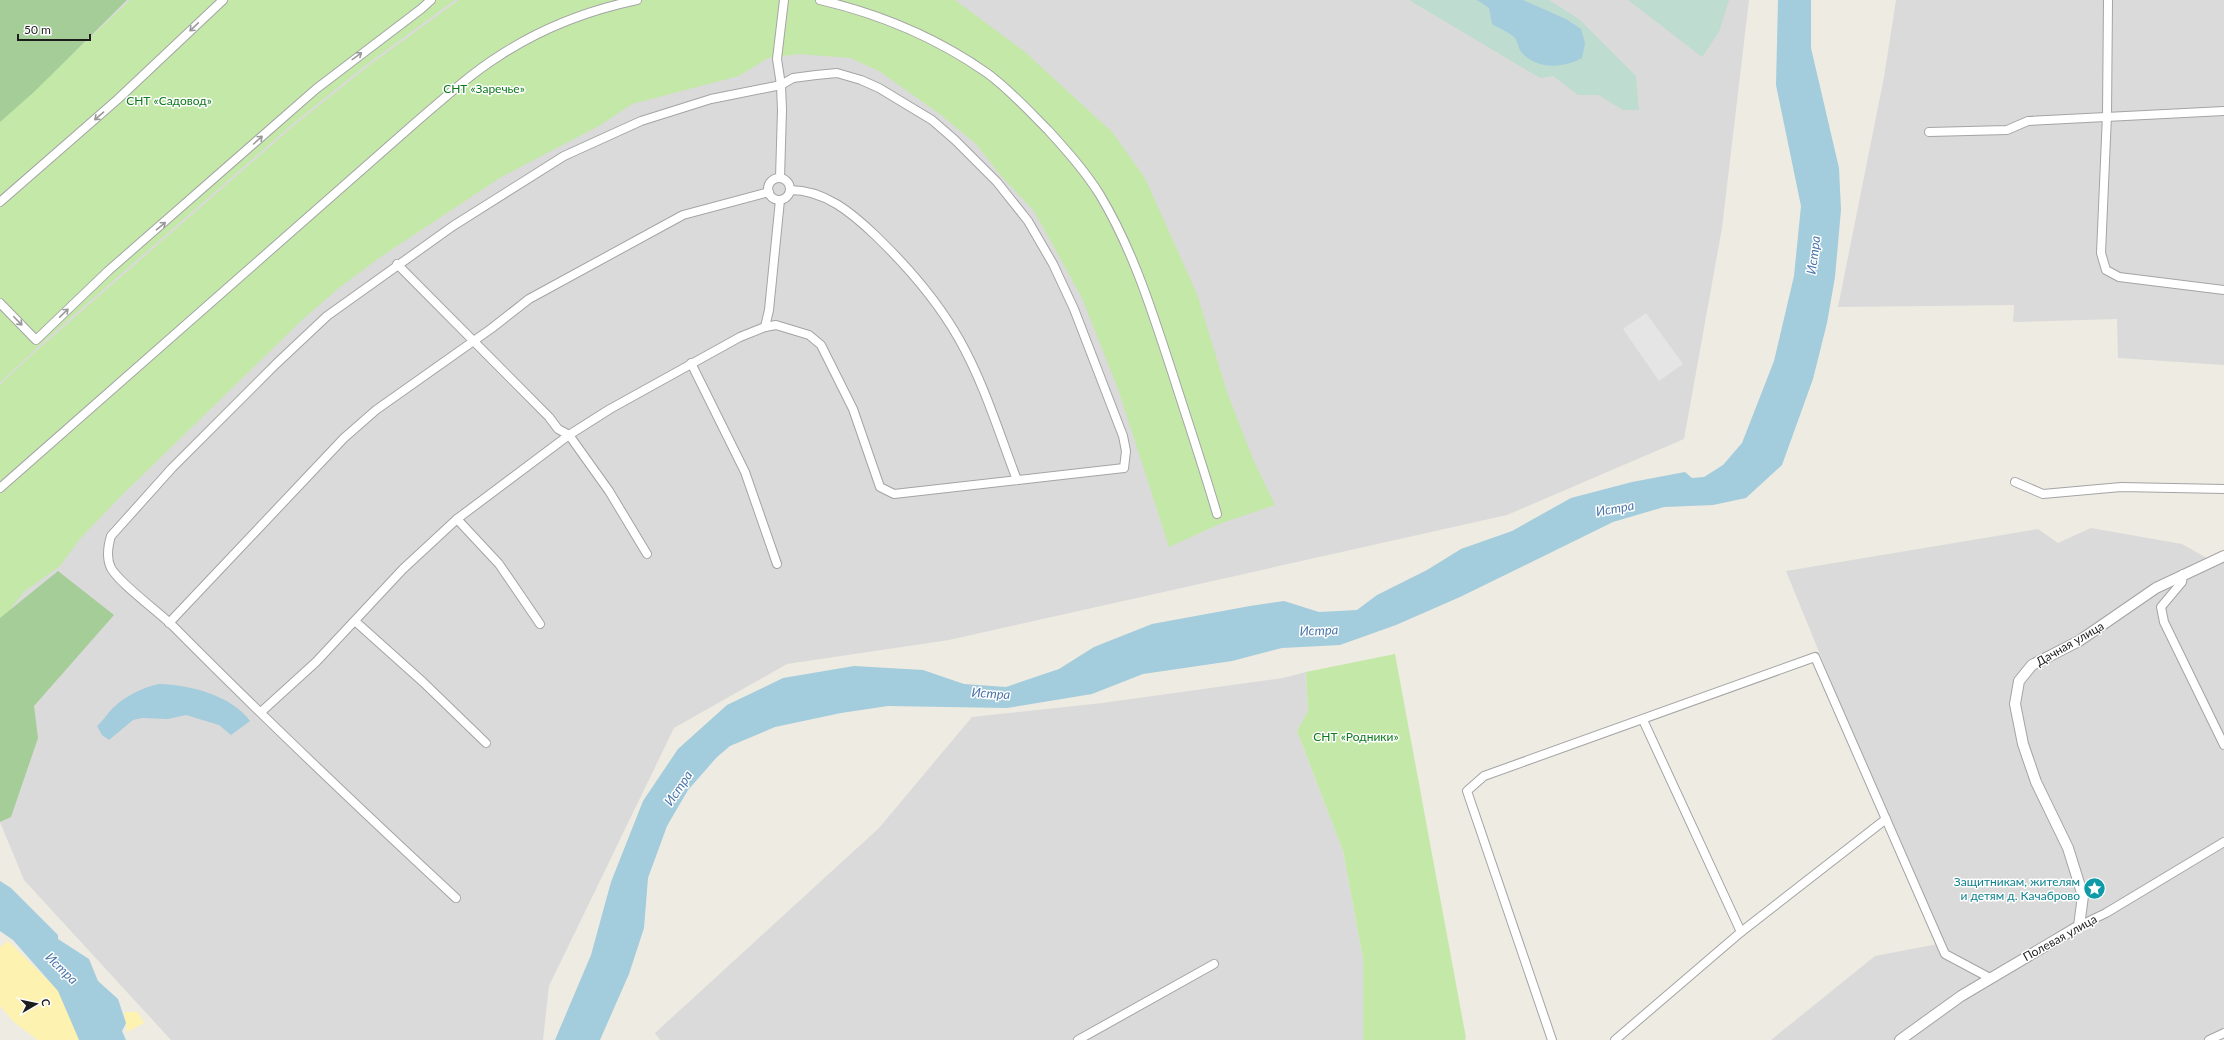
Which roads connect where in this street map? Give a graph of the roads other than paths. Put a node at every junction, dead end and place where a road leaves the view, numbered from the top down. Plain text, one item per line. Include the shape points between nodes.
1 (223, 0) edge
2 (431, 0) edge
3 (637, 0) edge
4 (784, 0) edge
5 (820, 0) edge
6 (2108, 0) edge
7 (781, 85) junction
8 (2224, 110) edge
9 (2107, 115) junction
10 (1929, 132) dead end
11 (780, 178) junction
12 (790, 190) junction
13 (769, 192) junction
14 (780, 200) junction
15 (0, 202) edge
16 (398, 264) junction
17 (2224, 290) edge
18 (0, 303) edge
19 (765, 327) junction
20 (473, 341) junction
21 (691, 363) junction
22 (569, 435) junction
23 (1017, 480) junction
24 (2015, 482) dead end
25 (0, 488) edge
26 (2224, 489) edge
27 (1217, 514) dead end
28 (456, 519) junction
29 (647, 554) dead end
30 (2224, 556) edge
31 (777, 564) dead end
32 (2183, 574) junction
33 (356, 622) junction
34 (169, 623) junction
35 (540, 624) dead end
36 (261, 712) junction
37 (1643, 720) junction
38 (486, 743) dead end
39 (2224, 745) edge
40 (1886, 819) junction
41 (2224, 842) edge
42 (456, 898) dead end
43 (2079, 926) junction
44 (1741, 932) junction
45 (1214, 964) dead end
46 (1990, 978) junction
47 (2224, 1033) edge
48 (1078, 1040) edge
49 (1552, 1040) edge
50 (1615, 1040) edge
51 (1900, 1040) edge
52 (2208, 1040) edge

1 -> 15 street via 118,99
18 -> 2 street via 36,340 108,271 316,89
3 - 25 street via 574,18 522,41 479,69
4 - 7 street via 777,59
5 - 27 street via 852,7 899,24 988,74 1028,109 1075,159 1100,195 1120,232 1152,309
6 - 9 street
7 - 11 street
7 - 16 street via 711,99 641,121 564,156 484,205
7 - 23 street via 793,78 837,73 879,88 932,120 955,140 997,182 1028,220 1053,264 1074,309 1123,436 1126,451 1124,468
8 - 9 street
9 - 10 street via 2028,121 2008,130
9 - 17 street via 2101,253 2106,270 2119,277
11 - 12 street via 789,183
11 - 13 street via 770,182
12 - 14 street via 786,198
12 - 23 street via 815,194 841,206 910,269 959,339 980,383
13 - 14 street via 773,198
13 - 20 street via 683,215 529,299
14 - 19 street
16 - 20 street
16 - 34 street via 327,316 276,364 167,473 111,536 108,546 111,569
19 - 21 street
19 - 23 street via 776,325 809,335 821,345 852,409 880,487 894,494
20 - 22 street via 558,429
20 - 34 street via 376,410 344,438
21 - 22 street
21 - 31 street via 745,472
22 - 28 street
22 - 29 street via 609,491
24 - 26 street via 2043,494 2121,487
28 - 33 street via 403,569
28 - 35 street via 499,564
30 - 32 street, Дачная улица
32 - 39 street via 2182,582 2161,607 2164,622
32 - 43 street, Дачная улица via 2156,588 2080,641 2032,665 2019,681 2015,704 2023,744 2036,782 2068,848 2083,896
33 - 36 street
33 - 38 street via 424,682
34 - 36 street
36 - 42 street
37 - 40 street via 1815,657
37 - 44 street
37 - 49 street via 1484,776 1467,791
40 - 44 street
40 - 46 street via 1945,954
41 - 43 street, Полевая улица via 2106,913
43 - 46 street, Полевая улица
44 - 50 street
45 - 48 street
46 - 51 street, Полевая улица
47 - 52 street

